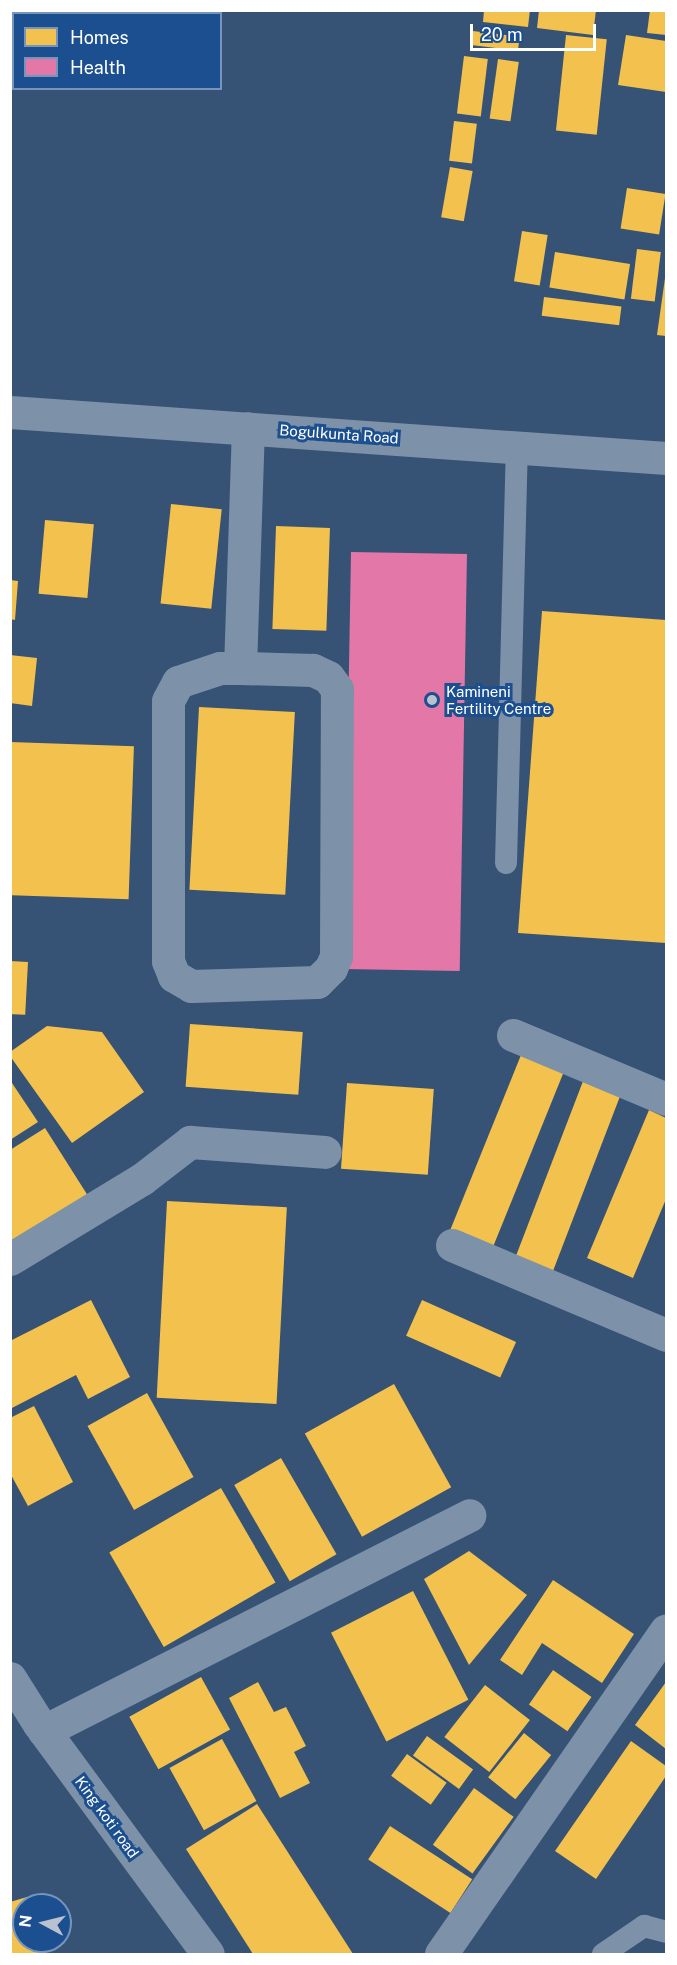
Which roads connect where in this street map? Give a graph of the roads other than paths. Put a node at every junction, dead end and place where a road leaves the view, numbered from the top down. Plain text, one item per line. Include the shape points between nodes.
1 (10, 412) edge
2 (248, 428) junction
3 (517, 447) junction
4 (666, 458) edge
5 (240, 668) junction
6 (506, 863) dead end
7 (513, 1035) dead end
8 (666, 1099) edge
9 (325, 1152) dead end
10 (452, 1245) dead end
11 (10, 1259) edge
12 (666, 1335) edge
13 (469, 1515) dead end
14 (666, 1630) edge
15 (10, 1678) edge
16 (44, 1731) junction
17 (666, 1932) edge
18 (208, 1954) edge
19 (441, 1954) edge
20 (603, 1954) edge

1 - 2 street, Bogulkunta Road
2 - 3 street, Bogulkunta Road
2 - 5 street
3 - 4 street, Bogulkunta Road
3 - 6 lane
5 - 5 street via 220,668 178,682 168,701 168,961 174,976 191,986 317,982 331,968 336,956 337,689 328,677 313,670
7 - 8 street
9 - 11 street via 190,1142 142,1179
10 - 12 street
13 - 16 street
14 - 19 street
15 - 16 street, King koti road
16 - 18 street, King koti road
17 - 20 lane via 644,1926

